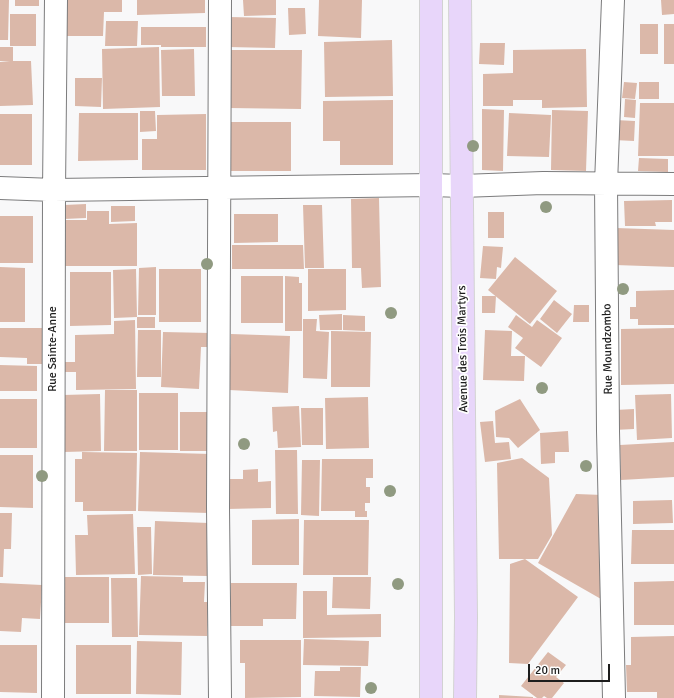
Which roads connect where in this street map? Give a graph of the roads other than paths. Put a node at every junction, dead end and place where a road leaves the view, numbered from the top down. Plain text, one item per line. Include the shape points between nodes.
1 (56, 0) edge
2 (220, 0) edge
3 (431, 0) edge
4 (460, 0) edge
5 (613, 0) edge
6 (606, 184) junction
7 (674, 184) edge
8 (432, 185) junction
9 (462, 186) junction
10 (220, 187) junction
11 (0, 188) edge
12 (54, 190) junction
13 (53, 698) edge
14 (220, 698) edge
15 (431, 698) edge
16 (465, 698) edge
17 (614, 698) edge

1 - 12 street, Rue Sainte-Anne
2 - 10 street
3 - 8 main road
4 - 9 main road, Avenue des Trois Martyrs
5 - 6 street, Rue Moundzombo
6 - 7 street
6 - 9 street
6 - 17 street, Rue Moundzombo
8 - 9 street
8 - 10 street
8 - 15 main road
9 - 16 main road, Avenue des Trois Martyrs
10 - 12 street
10 - 14 street
11 - 12 street
12 - 13 street, Rue Sainte-Anne

